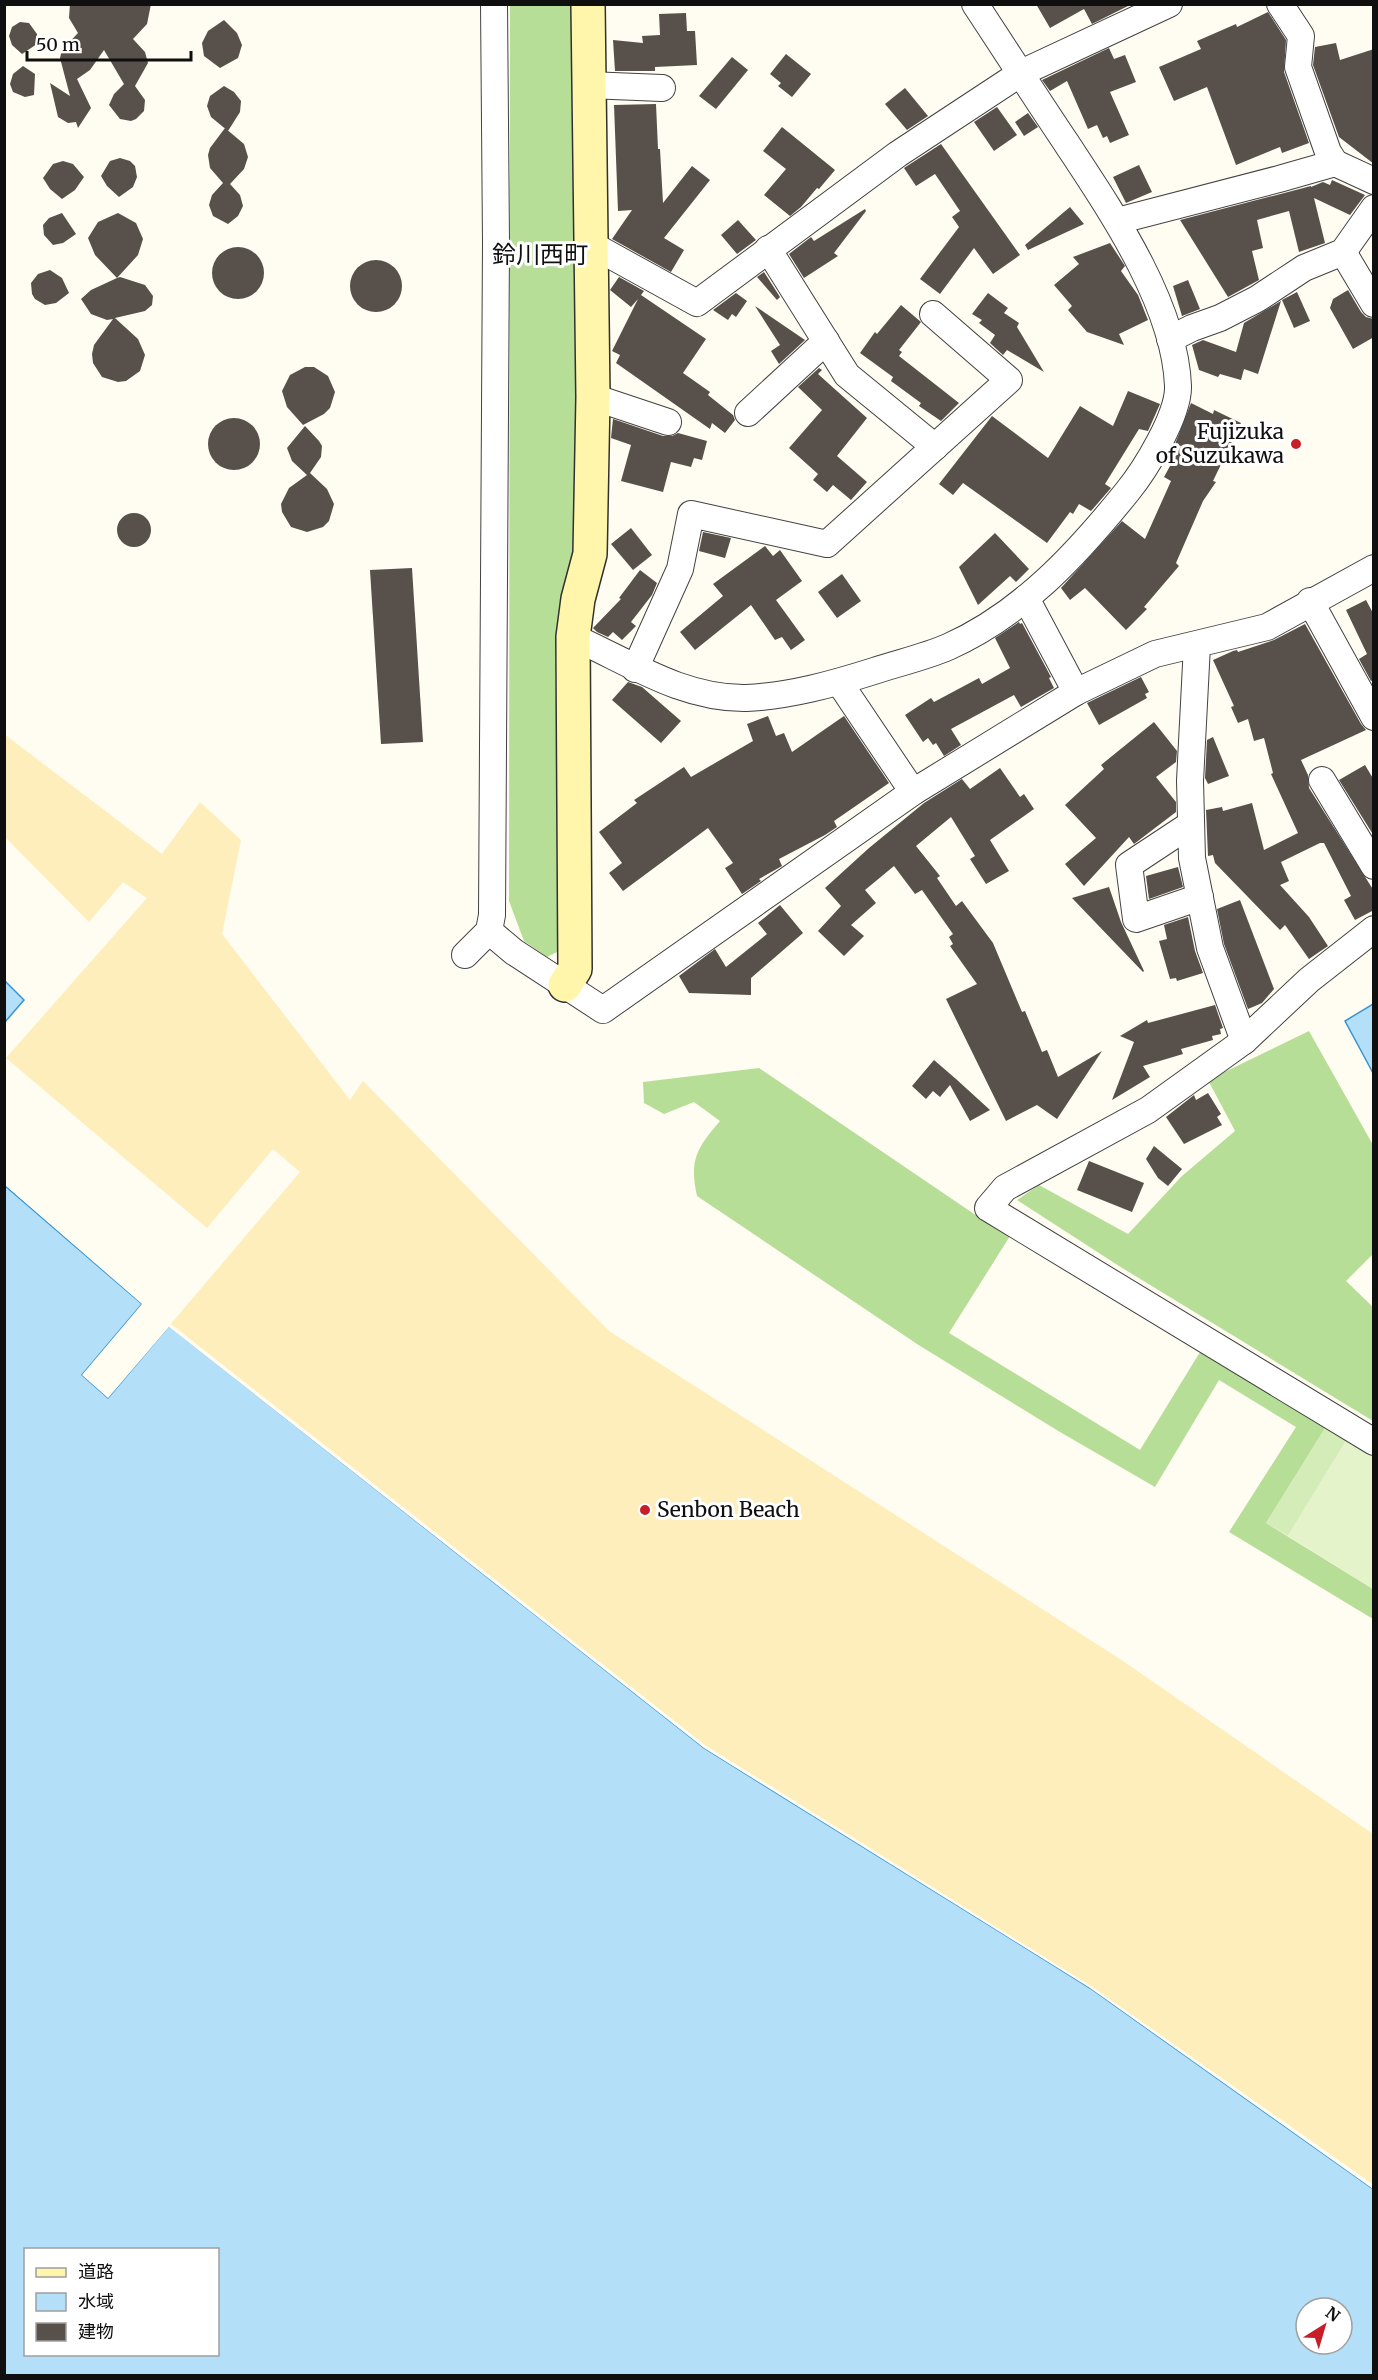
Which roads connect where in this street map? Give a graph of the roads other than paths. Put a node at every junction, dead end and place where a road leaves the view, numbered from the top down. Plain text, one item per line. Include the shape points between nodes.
1 (494, 4) edge
2 (588, 4) edge
3 (975, 4) edge
4 (1169, 4) edge
5 (1280, 4) edge
6 (1021, 73) junction
7 (588, 85) junction
8 (662, 88) dead end
9 (1335, 163) junction
10 (1374, 182) edge
11 (1374, 208) edge
12 (1118, 221) junction
13 (592, 245) junction
14 (768, 249) junction
15 (1343, 252) junction
16 (1374, 304) edge
17 (933, 314) dead end
18 (1170, 339) junction
19 (826, 341) junction
20 (592, 397) junction
21 (748, 413) dead end
22 (668, 422) dead end
23 (935, 447) junction
24 (1374, 568) edge
25 (1026, 598) junction
26 (1310, 602) junction
27 (573, 637) junction
28 (1197, 645) junction
29 (635, 669) junction
30 (839, 682) junction
31 (1076, 692) junction
32 (1374, 717) edge
33 (1322, 780) dead end
34 (913, 792) junction
35 (1191, 824) junction
36 (1374, 866) edge
37 (1200, 897) junction
38 (1374, 929) edge
39 (489, 931) junction
40 (465, 955) dead end
41 (565, 985) junction
42 (1244, 1041) junction
43 (1374, 1442) edge

1 - 39 street via 495,447
2 - 7 street
3 - 6 street
4 - 6 street
5 - 9 street via 1301,36 1298,67
6 - 12 street
6 - 14 street via 898,154
7 - 8 street
7 - 13 street
9 - 10 street
9 - 12 street
11 - 15 street
12 - 18 street via 1149,282
13 - 14 street via 697,303
13 - 20 street
14 - 19 street
15 - 16 street
15 - 18 street via 1304,268 1220,318
17 - 23 street via 1009,380
18 - 25 street via 1178,388 1168,423 1142,473 1073,557
19 - 21 street
19 - 23 street via 847,375
20 - 22 street
20 - 27 street via 590,554
23 - 29 street via 826,544 691,514 680,569
24 - 26 street
25 - 30 street via 1011,611 948,647
25 - 31 street
26 - 28 street via 1268,627
26 - 32 street
27 - 29 street
27 - 41 street via 575,969
28 - 31 street via 1155,654
28 - 35 street
29 - 30 street via 702,694 746,698
30 - 34 street
31 - 34 street
33 - 36 street
34 - 41 street via 603,1010
35 - 37 street via 1192,858
35 - 37 street via 1129,865 1136,919
37 - 42 street via 1210,948
38 - 42 street via 1309,980
39 - 40 street
39 - 41 street
42 - 43 street via 1148,1110 1005,1188 988,1208

